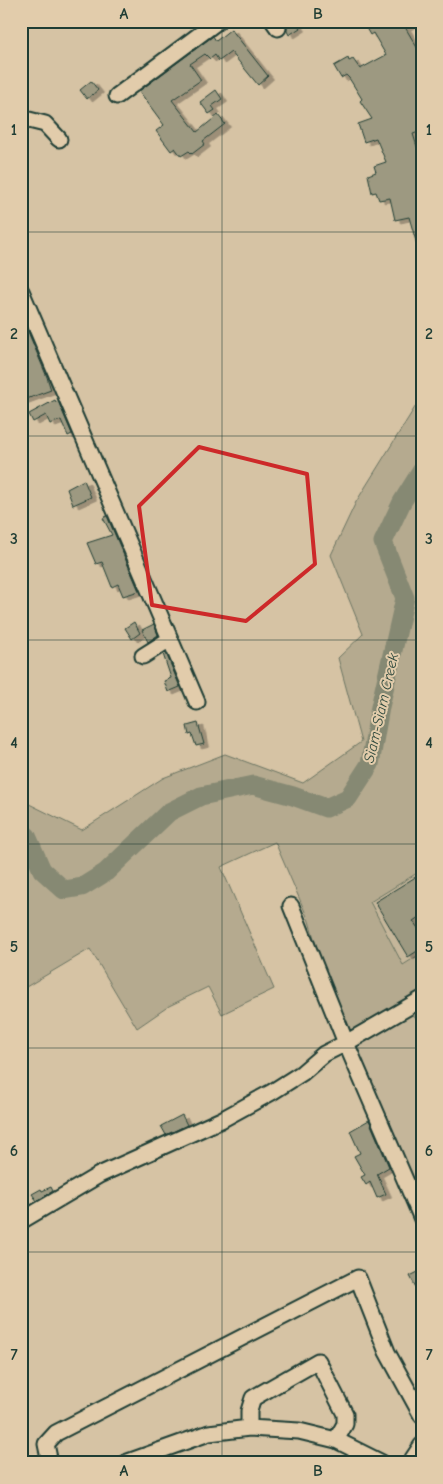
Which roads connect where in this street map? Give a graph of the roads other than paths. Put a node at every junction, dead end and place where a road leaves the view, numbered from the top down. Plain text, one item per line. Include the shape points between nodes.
1 (218, 21) edge
2 (117, 96) dead end
3 (21, 118) edge
4 (58, 139) dead end
5 (21, 291) edge
6 (170, 639) junction
7 (143, 656) dead end
8 (198, 702) dead end
9 (291, 906) dead end
10 (422, 999) edge
11 (346, 1043) junction
12 (422, 1218) edge
13 (21, 1221) edge
14 (422, 1416) edge
15 (249, 1428) junction
16 (336, 1440) junction
17 (422, 1445) edge
18 (50, 1463) edge
19 (125, 1463) edge
20 (382, 1463) edge
21 (410, 1463) edge

1 - 2 street
3 - 4 street via 44,124
5 - 6 street
6 - 7 street
6 - 8 street
9 - 11 street
10 - 11 street
11 - 12 street
11 - 13 street via 324,1054 272,1092 221,1120 99,1175
14 - 18 street via 386,1352 358,1278 56,1433 46,1444
15 - 16 street via 299,1431
15 - 16 street via 253,1398 318,1361 346,1414
15 - 19 street via 209,1433
16 - 20 street
17 - 21 street

